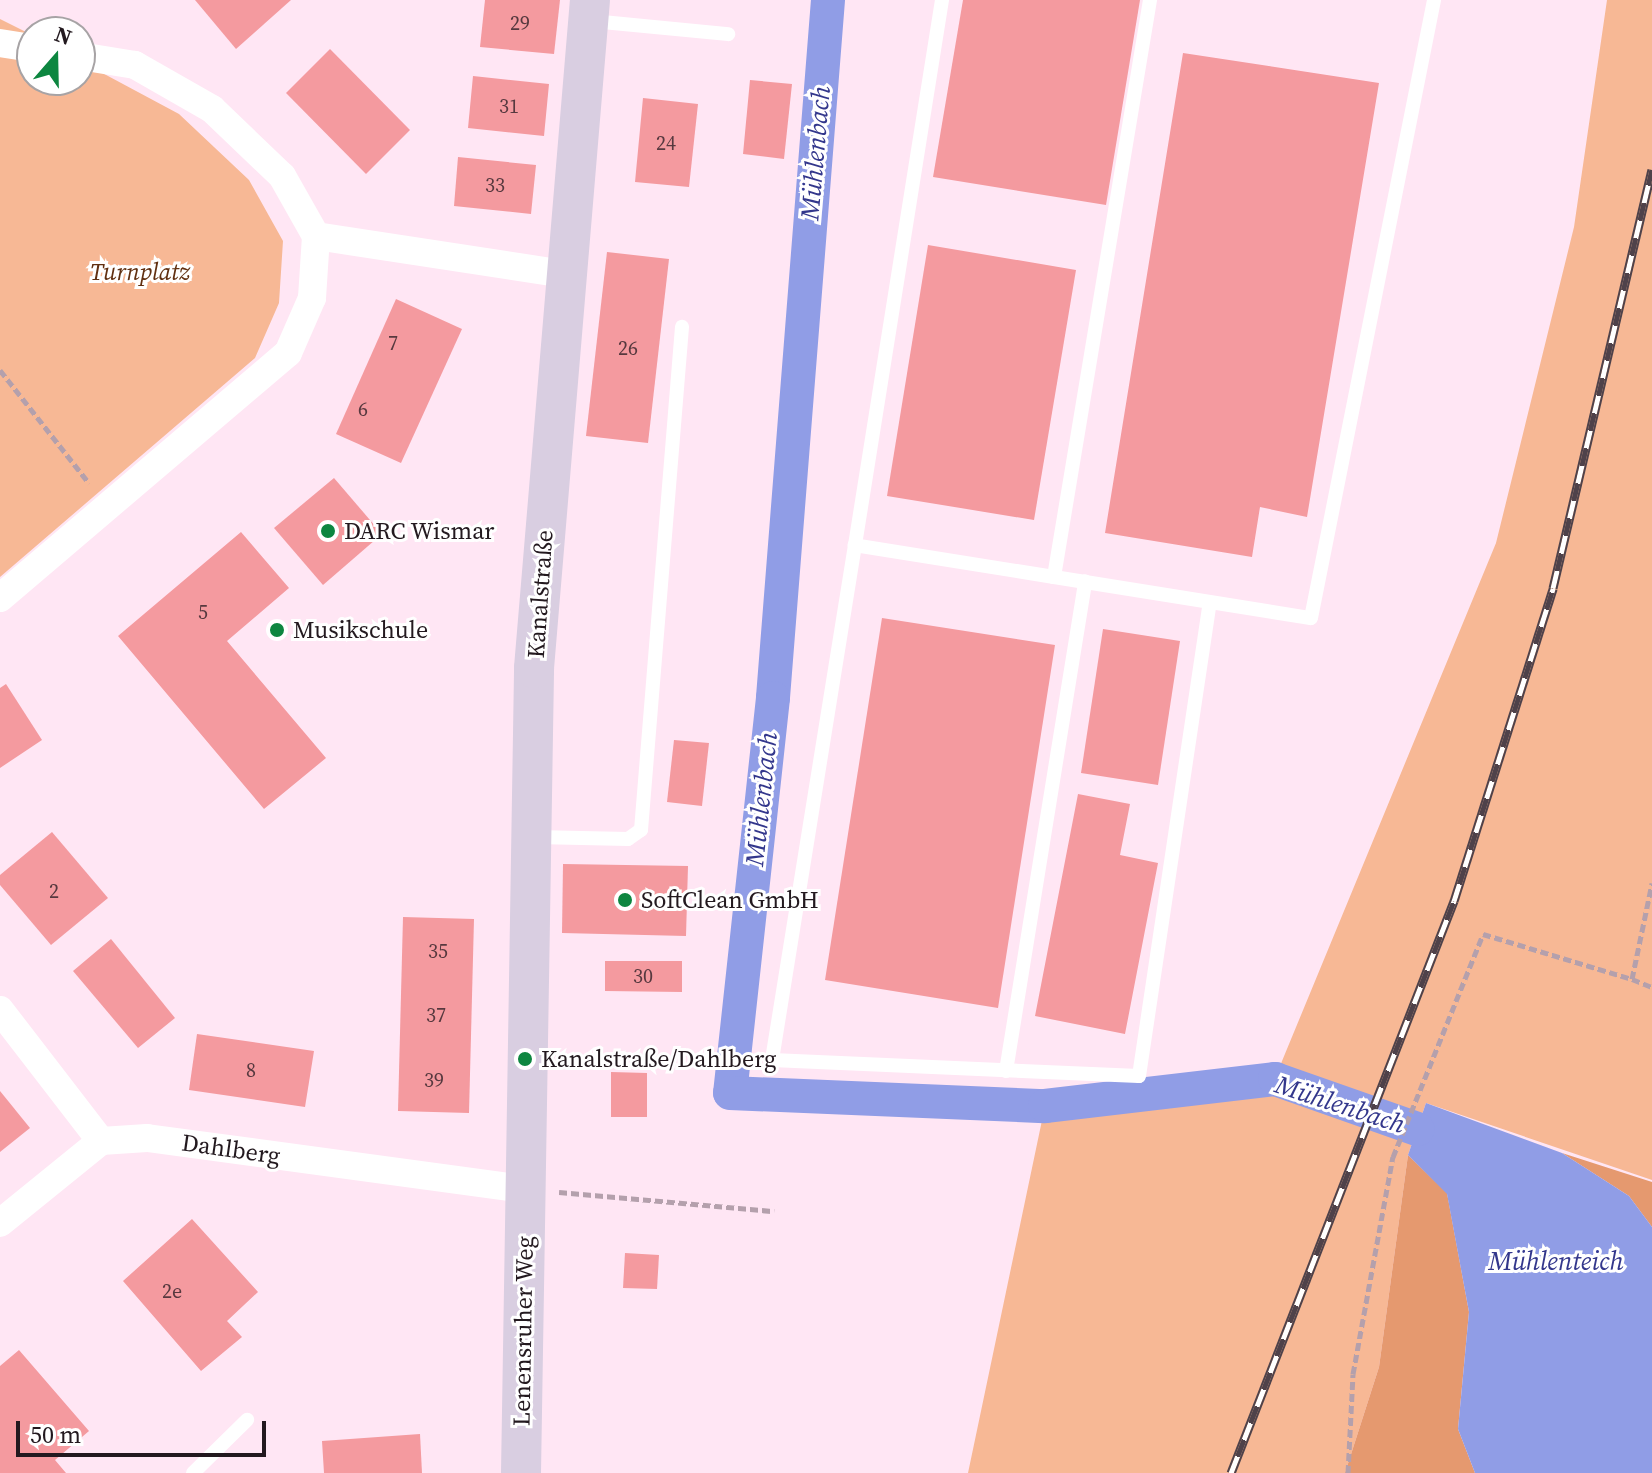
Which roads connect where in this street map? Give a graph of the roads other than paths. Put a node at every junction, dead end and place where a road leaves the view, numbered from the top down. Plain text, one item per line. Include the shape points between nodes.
1 (942, 0) edge
2 (1150, 0) edge
3 (1434, 0) edge
4 (588, 10) edge
5 (728, 34) dead end
6 (96, 59) edge
7 (316, 236) junction
8 (564, 274) junction
9 (682, 327) dead end
10 (855, 545) junction
11 (1054, 577) junction
12 (1085, 581) junction
13 (0, 598) edge
14 (1210, 602) junction
15 (530, 837) junction
16 (0, 1010) edge
17 (1006, 1071) junction
18 (101, 1141) junction
19 (525, 1189) junction
20 (0, 1223) edge
21 (247, 1420) dead end
22 (193, 1473) edge
23 (521, 1473) edge

1 - 10 lane
2 - 11 lane
3 - 14 lane via 1311,618
4 - 5 lane
4 - 8 street, Kanalstraße
6 - 7 street via 135,65 212,109 282,176
7 - 8 street
7 - 13 street via 312,298 288,353
8 - 15 street, Kanalstraße via 534,668
9 - 15 lane via 641,830 628,839
10 - 11 lane
10 - 17 lane via 772,1060
11 - 12 lane
12 - 14 lane
12 - 17 lane
14 - 17 lane via 1139,1076
15 - 19 street, Kanalstraße
16 - 18 street
18 - 19 street, Dahlberg via 147,1138
18 - 20 street
19 - 23 street, Lenensruher Weg
21 - 22 lane

